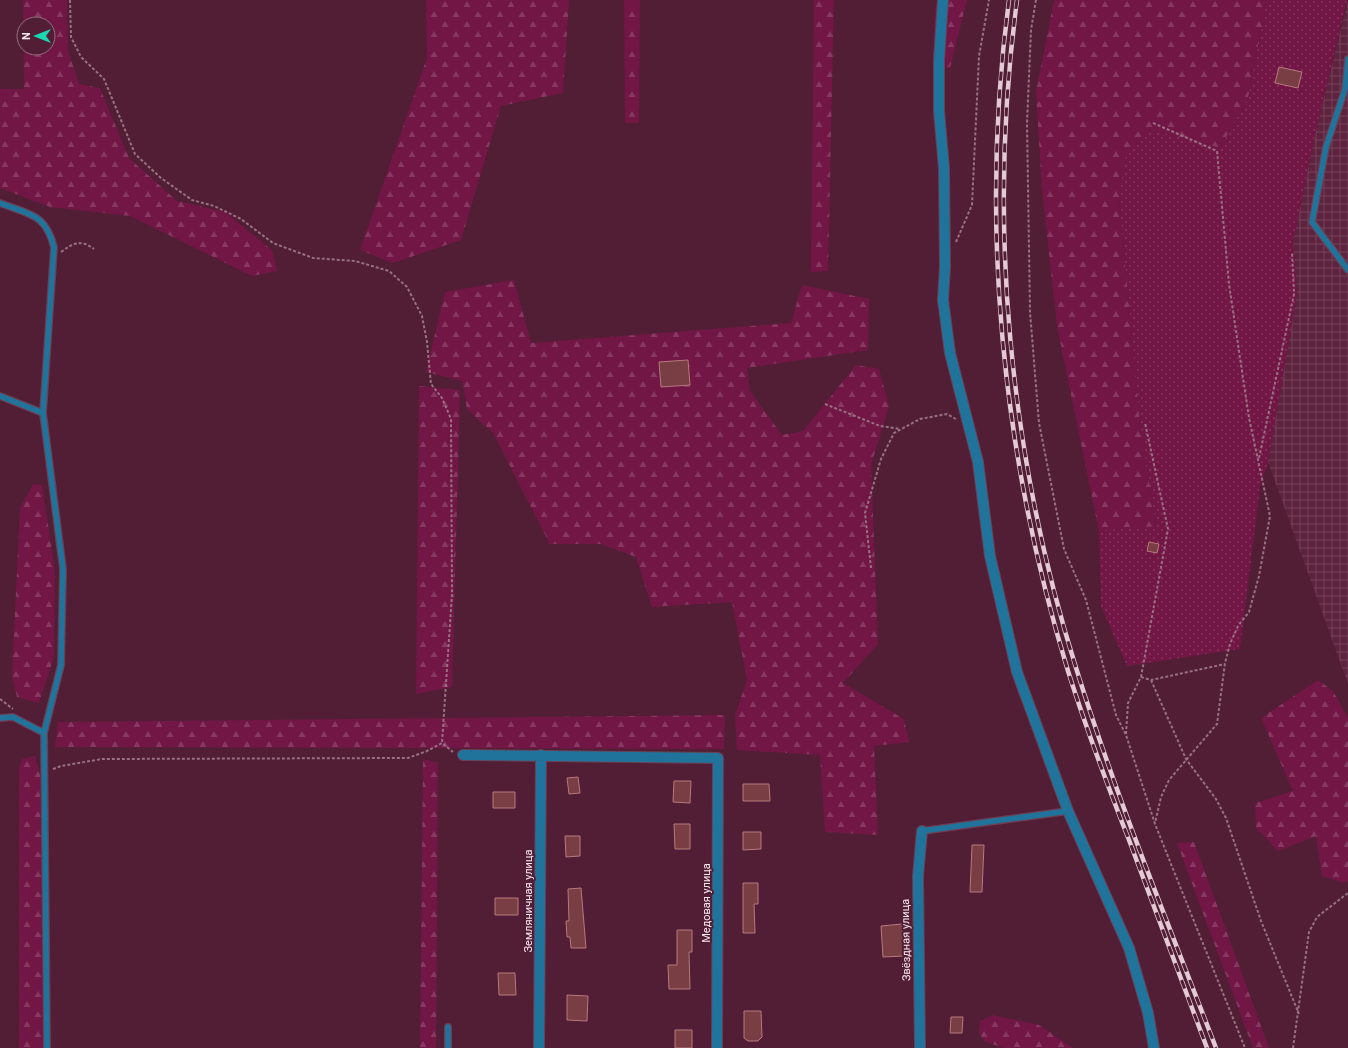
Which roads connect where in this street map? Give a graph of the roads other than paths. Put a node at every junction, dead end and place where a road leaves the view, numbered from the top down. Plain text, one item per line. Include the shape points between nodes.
1 (943, 0) edge
2 (1348, 58) edge
3 (1347, 91) edge
4 (0, 203) edge
5 (1348, 270) edge
6 (0, 396) edge
7 (43, 413) junction
8 (0, 718) edge
9 (44, 733) junction
10 (463, 755) road end
11 (541, 755) junction
12 (1068, 811) junction
13 (922, 831) joint
14 (448, 1027) dead end
15 (48, 1048) edge
16 (448, 1048) edge
17 (539, 1048) edge
18 (717, 1048) edge
19 (920, 1048) edge
20 (1154, 1048) edge

1 - 12 street via 939,111 944,168 943,300 950,353 978,462 990,556 1017,672
2 - 3 lane
3 - 5 lane via 1326,147 1312,222
4 - 7 lane via 40,219 50,232 54,247
6 - 7 lane
7 - 9 lane via 63,569 61,665
8 - 9 lane via 12,718
9 - 15 lane
10 - 11 street
11 - 17 street, Земляничная улица
11 - 18 street, Медовая улица via 718,758
12 - 13 lane
12 - 20 street via 1129,948 1148,1013
13 - 19 street, Звёздная улица via 918,876
14 - 16 lane

